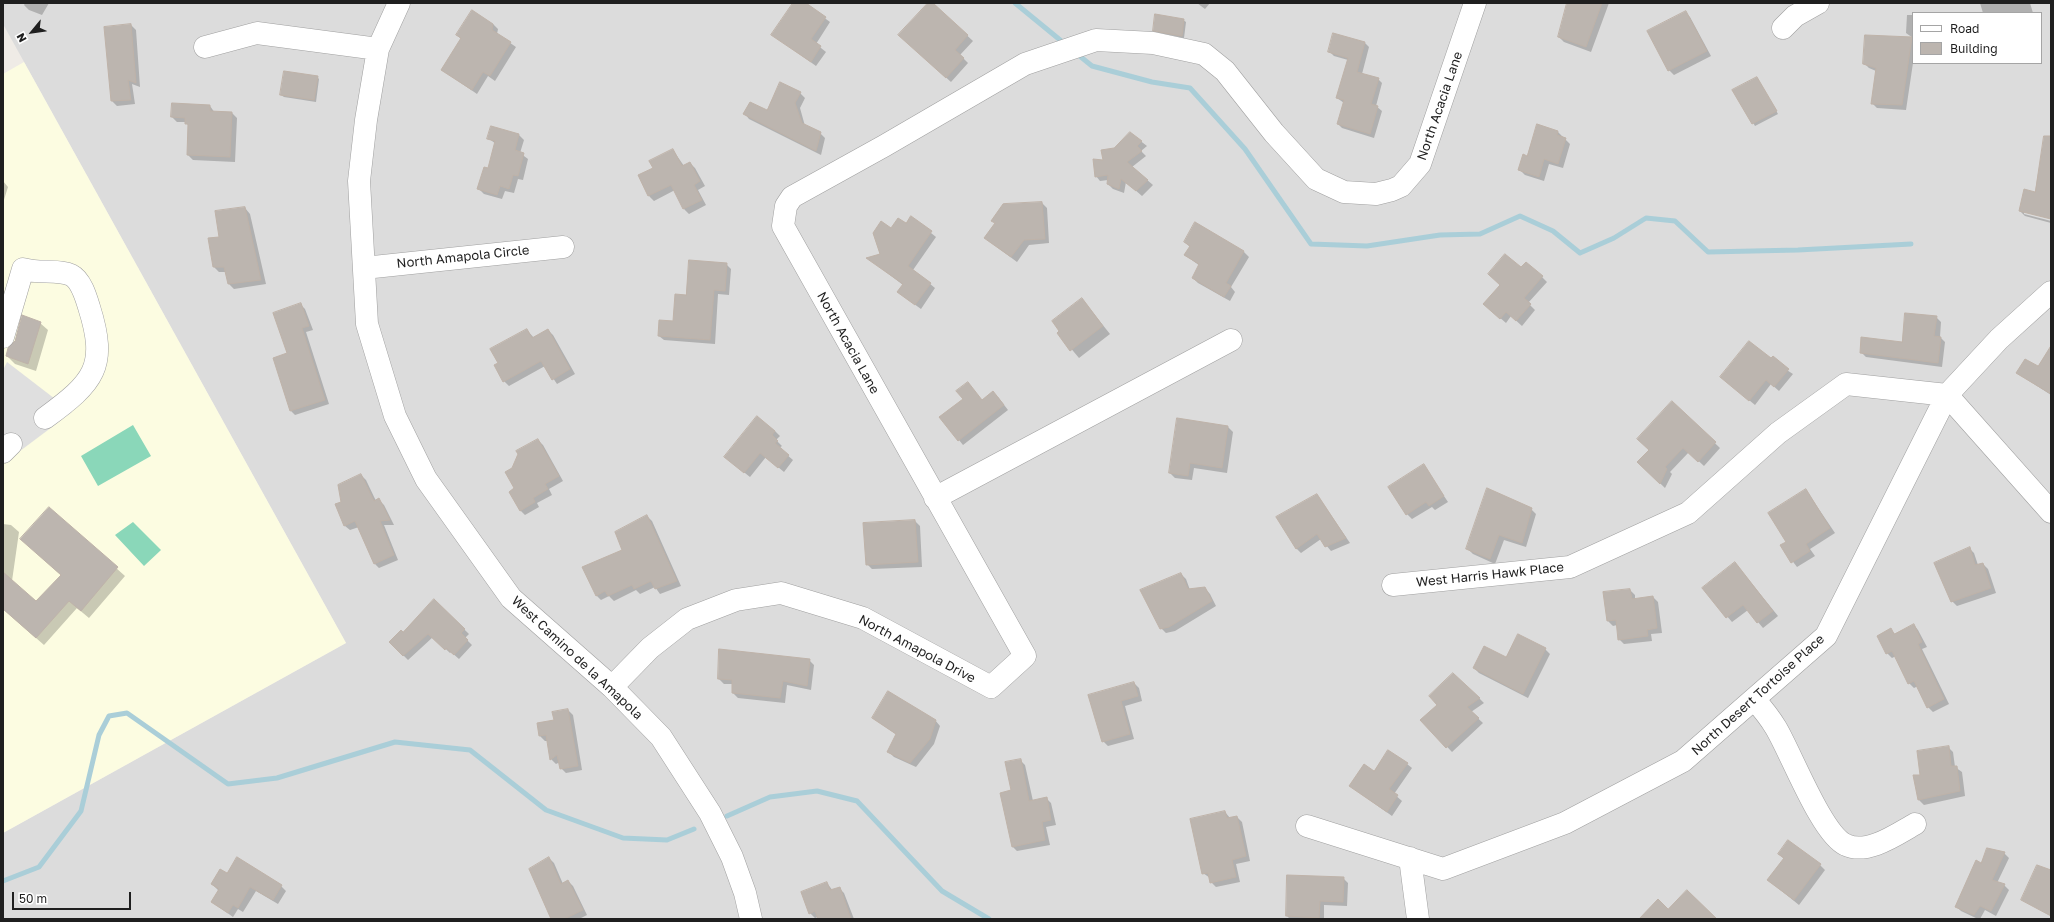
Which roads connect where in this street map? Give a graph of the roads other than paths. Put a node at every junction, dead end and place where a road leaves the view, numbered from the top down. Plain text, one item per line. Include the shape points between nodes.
1 (399, 3) edge
2 (1474, 3) edge
3 (1818, 3) edge
4 (1783, 28) dead end
5 (205, 47) dead end
6 (378, 49) junction
7 (563, 247) dead end
8 (364, 268) junction
9 (2051, 292) edge
10 (3, 337) edge
11 (1231, 340) dead end
12 (1947, 395) junction
13 (46, 418) dead end
14 (934, 498) junction
15 (2051, 512) edge
16 (1393, 585) dead end
17 (612, 687) junction
18 (991, 688) joint
19 (1754, 699) junction
20 (1915, 824) dead end
21 (1307, 826) dead end
22 (1410, 858) junction
23 (751, 919) edge
24 (1418, 919) edge

1 - 6 street, West Camino de la Amapola
2 - 14 street, North Acacia Lane via 1420,164 1401,186 1376,194 1344,192 1316,179 1274,133 1225,71 1204,54 1153,43 1096,40 1025,64 792,197 786,206 783,226
3 - 4 street via 1795,16
5 - 6 street via 257,33
6 - 8 street, West Camino de la Amapola via 359,181
7 - 8 street, North Amapola Circle
8 - 17 street, West Camino de la Amapola via 367,324 395,416 426,479 511,598
9 - 12 street, North Desert Tortoise Place via 1999,339
10 - 13 street via 23,269 34,273 62,273 72,276 79,283 95,327 98,347 96,363 90,379 82,390
11 - 14 street
12 - 15 street
12 - 16 street, West Harris Hawk Place via 1846,384 1778,433 1688,513 1570,567
12 - 19 street, North Desert Tortoise Place via 1826,636
14 - 18 street, North Acacia Lane via 1025,656
17 - 18 street, North Amapola Drive via 650,648 687,619 736,600 781,593 863,618
17 - 23 street, West Camino de la Amapola via 661,737 710,813 732,857
19 - 20 street via 1776,728 1823,820 1847,846 1867,847
19 - 22 street, North Desert Tortoise Place via 1683,761 1565,823 1443,869
21 - 22 street, North Desert Tortoise Place
22 - 24 street

